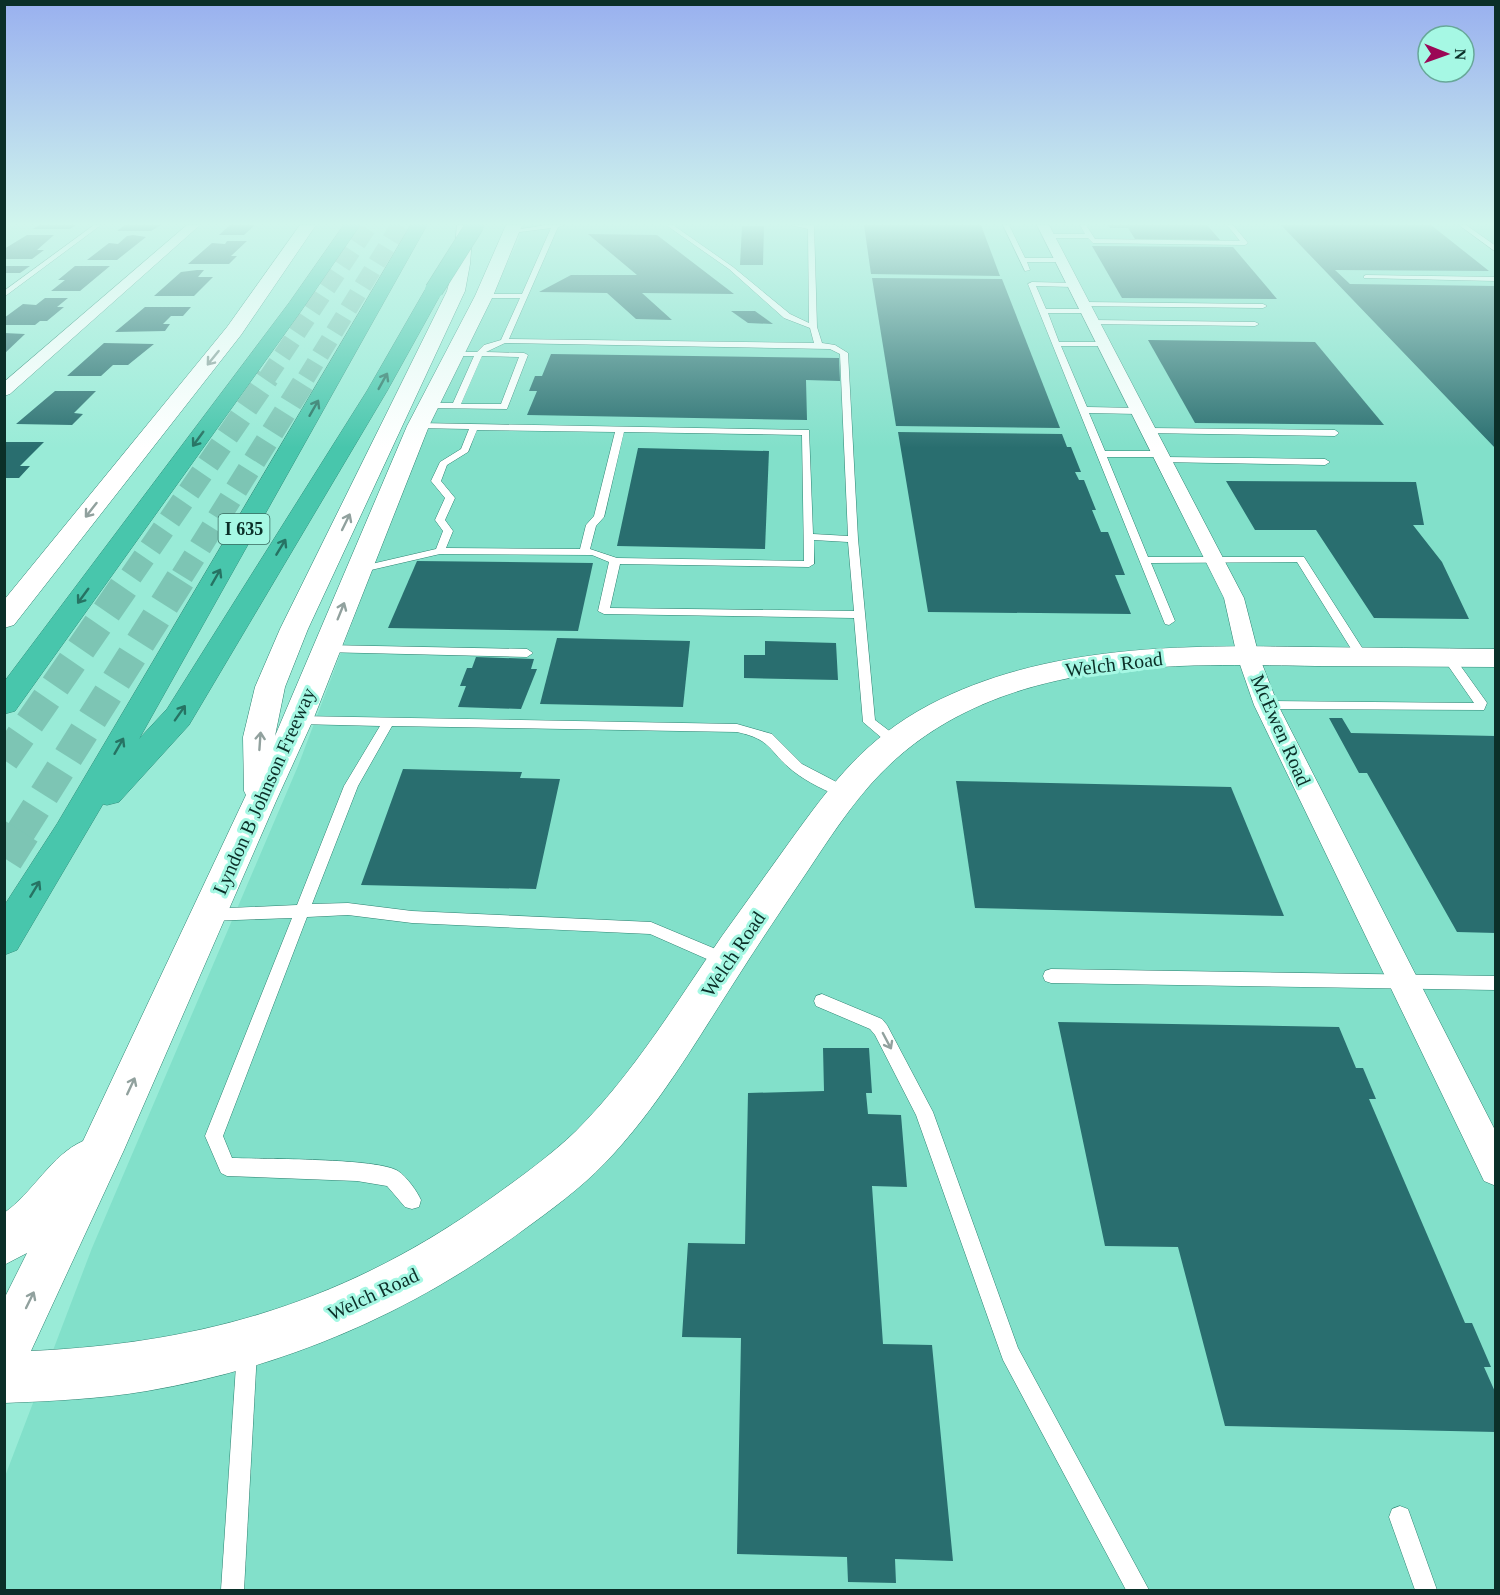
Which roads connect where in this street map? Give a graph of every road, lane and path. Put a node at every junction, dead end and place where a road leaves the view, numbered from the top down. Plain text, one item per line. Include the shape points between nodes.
1 (109, 299) edge
2 (256, 299) edge
3 (298, 299) edge
4 (375, 299) edge
5 (429, 299) edge
6 (452, 299) edge
7 (483, 299) edge
8 (522, 299) edge
9 (768, 299) edge
10 (812, 299) edge
11 (1038, 299) edge
12 (1070, 299) edge
13 (1081, 299) edge
14 (1084, 305) junction
15 (1263, 306) dead end
16 (1043, 311) junction
17 (1255, 324) dead end
18 (813, 327) junction
19 (504, 341) junction
20 (1057, 344) junction
21 (1104, 344) junction
22 (819, 345) junction
23 (467, 354) junction
24 (4, 391) edge
25 (456, 406) junction
26 (1083, 410) junction
27 (1138, 411) junction
28 (423, 416) junction
29 (474, 427) junction
30 (620, 429) junction
31 (1148, 431) junction
32 (1335, 432) dead end
33 (1101, 454) junction
34 (1162, 457) junction
35 (1324, 462) dead end
36 (808, 537) junction
37 (853, 539) junction
38 (440, 550) junction
39 (584, 552) junction
40 (1144, 560) junction
41 (1214, 560) junction
42 (615, 561) junction
43 (358, 570) junction
44 (859, 615) junction
45 (4, 619) edge
46 (1169, 621) dead end
47 (326, 649) junction
48 (527, 653) dead end
49 (1248, 656) junction
50 (1362, 657) junction
51 (1448, 657) junction
52 (1496, 657) edge
53 (4, 704) edge
54 (1266, 705) junction
55 (298, 720) junction
56 (389, 721) junction
57 (895, 742) junction
58 (843, 792) junction
59 (260, 799) junction
60 (69, 833) junction
61 (301, 911) junction
62 (209, 915) junction
63 (4, 939) edge
64 (727, 960) junction
65 (1051, 976) dead end
66 (1403, 981) junction
67 (1496, 983) edge
68 (822, 1002) dead end
69 (109, 1135) junction
70 (1496, 1169) edge
71 (412, 1200) dead end
72 (4, 1242) edge
73 (247, 1346) junction
74 (4, 1353) edge
75 (4, 1378) edge
76 (1400, 1517) dead end
77 (232, 1590) edge
78 (1138, 1590) edge
79 (1426, 1590) edge

1 - 24 street
2 -> 45 main road
3 -> 53 highway
60 -> 4 highway, I 635
60 -> 5 highway, bridge via 178,717
59 -> 6 main road via 259,737 270,687
7 - 23 main road, Lyndon B Johnson Freeway
8 - 19 lane
9 - 18 lane via 787,316
10 - 18 lane
11 - 16 lane
12 - 14 lane
13 - 14 street, McEwen Road
14 - 15 lane
14 - 16 lane
14 - 17 lane
14 - 21 street, McEwen Road
16 - 20 lane
18 - 22 lane
19 - 22 lane
19 - 23 lane
20 - 21 lane
20 - 26 lane
21 - 27 street, McEwen Road
22 - 37 lane via 844,353
23 - 25 lane
23 - 25 lane via 524,355 504,406
23 - 28 main road, Lyndon B Johnson Freeway
25 - 28 lane
26 - 27 lane
26 - 33 lane
27 - 31 street, McEwen Road
28 - 29 lane
28 - 43 main road, Lyndon B Johnson Freeway
29 - 30 lane
29 - 38 lane via 465,450 443,464 436,481 450,498 440,520 447,531
30 - 36 lane via 806,432
30 - 39 lane via 598,517 591,525
31 - 32 lane
31 - 34 street, McEwen Road
33 - 34 lane
33 - 40 lane
34 - 35 lane
34 - 41 street, McEwen Road
36 - 37 lane
36 - 42 lane via 809,564
37 - 44 lane
38 - 39 lane
38 - 43 lane
39 - 42 lane
40 - 41 lane
40 - 46 lane
41 - 49 street, McEwen Road via 1234,598
41 - 50 lane via 1300,559
42 - 44 lane via 604,611
47 -> 43 main road, Lyndon B Johnson Freeway
44 - 57 lane via 869,722
47 - 48 lane
47 - 55 main road, Lyndon B Johnson Freeway
49 - 50 main road, Welch Road
49 - 54 street, McEwen Road
49 - 57 main road, Welch Road via 1136,659 1086,664 1027,677 940,712
50 - 51 main road, Welch Road
51 - 52 main road, Welch Road
51 - 54 lane via 1480,707
54 - 66 street, McEwen Road
55 - 56 lane
55 - 59 main road, Lyndon B Johnson Freeway
56 - 58 lane via 737,728 771,738 798,768
56 - 61 lane via 351,786
57 - 58 main road, Welch Road
58 - 64 main road, Welch Road
59 - 62 main road, Lyndon B Johnson Freeway
63 -> 60 highway, I 635
61 - 62 lane
61 - 64 lane via 348,909 412,917 651,928
61 - 71 lane via 214,1136 227,1167 357,1172 393,1178
69 -> 62 main road, Lyndon B Johnson Freeway
64 - 73 main road, Welch Road via 675,1041 597,1140 503,1219 375,1297
65 - 66 lane
66 - 67 lane
66 - 70 street, McEwen Road
68 -> 78 lane via 876,1023 924,1113 1010,1353
69 - 72 main road via 35,1219
74 -> 69 main road, Lyndon B Johnson Freeway
73 - 75 main road, Welch Road via 162,1365 66,1377
73 - 77 lane
76 - 79 lane

